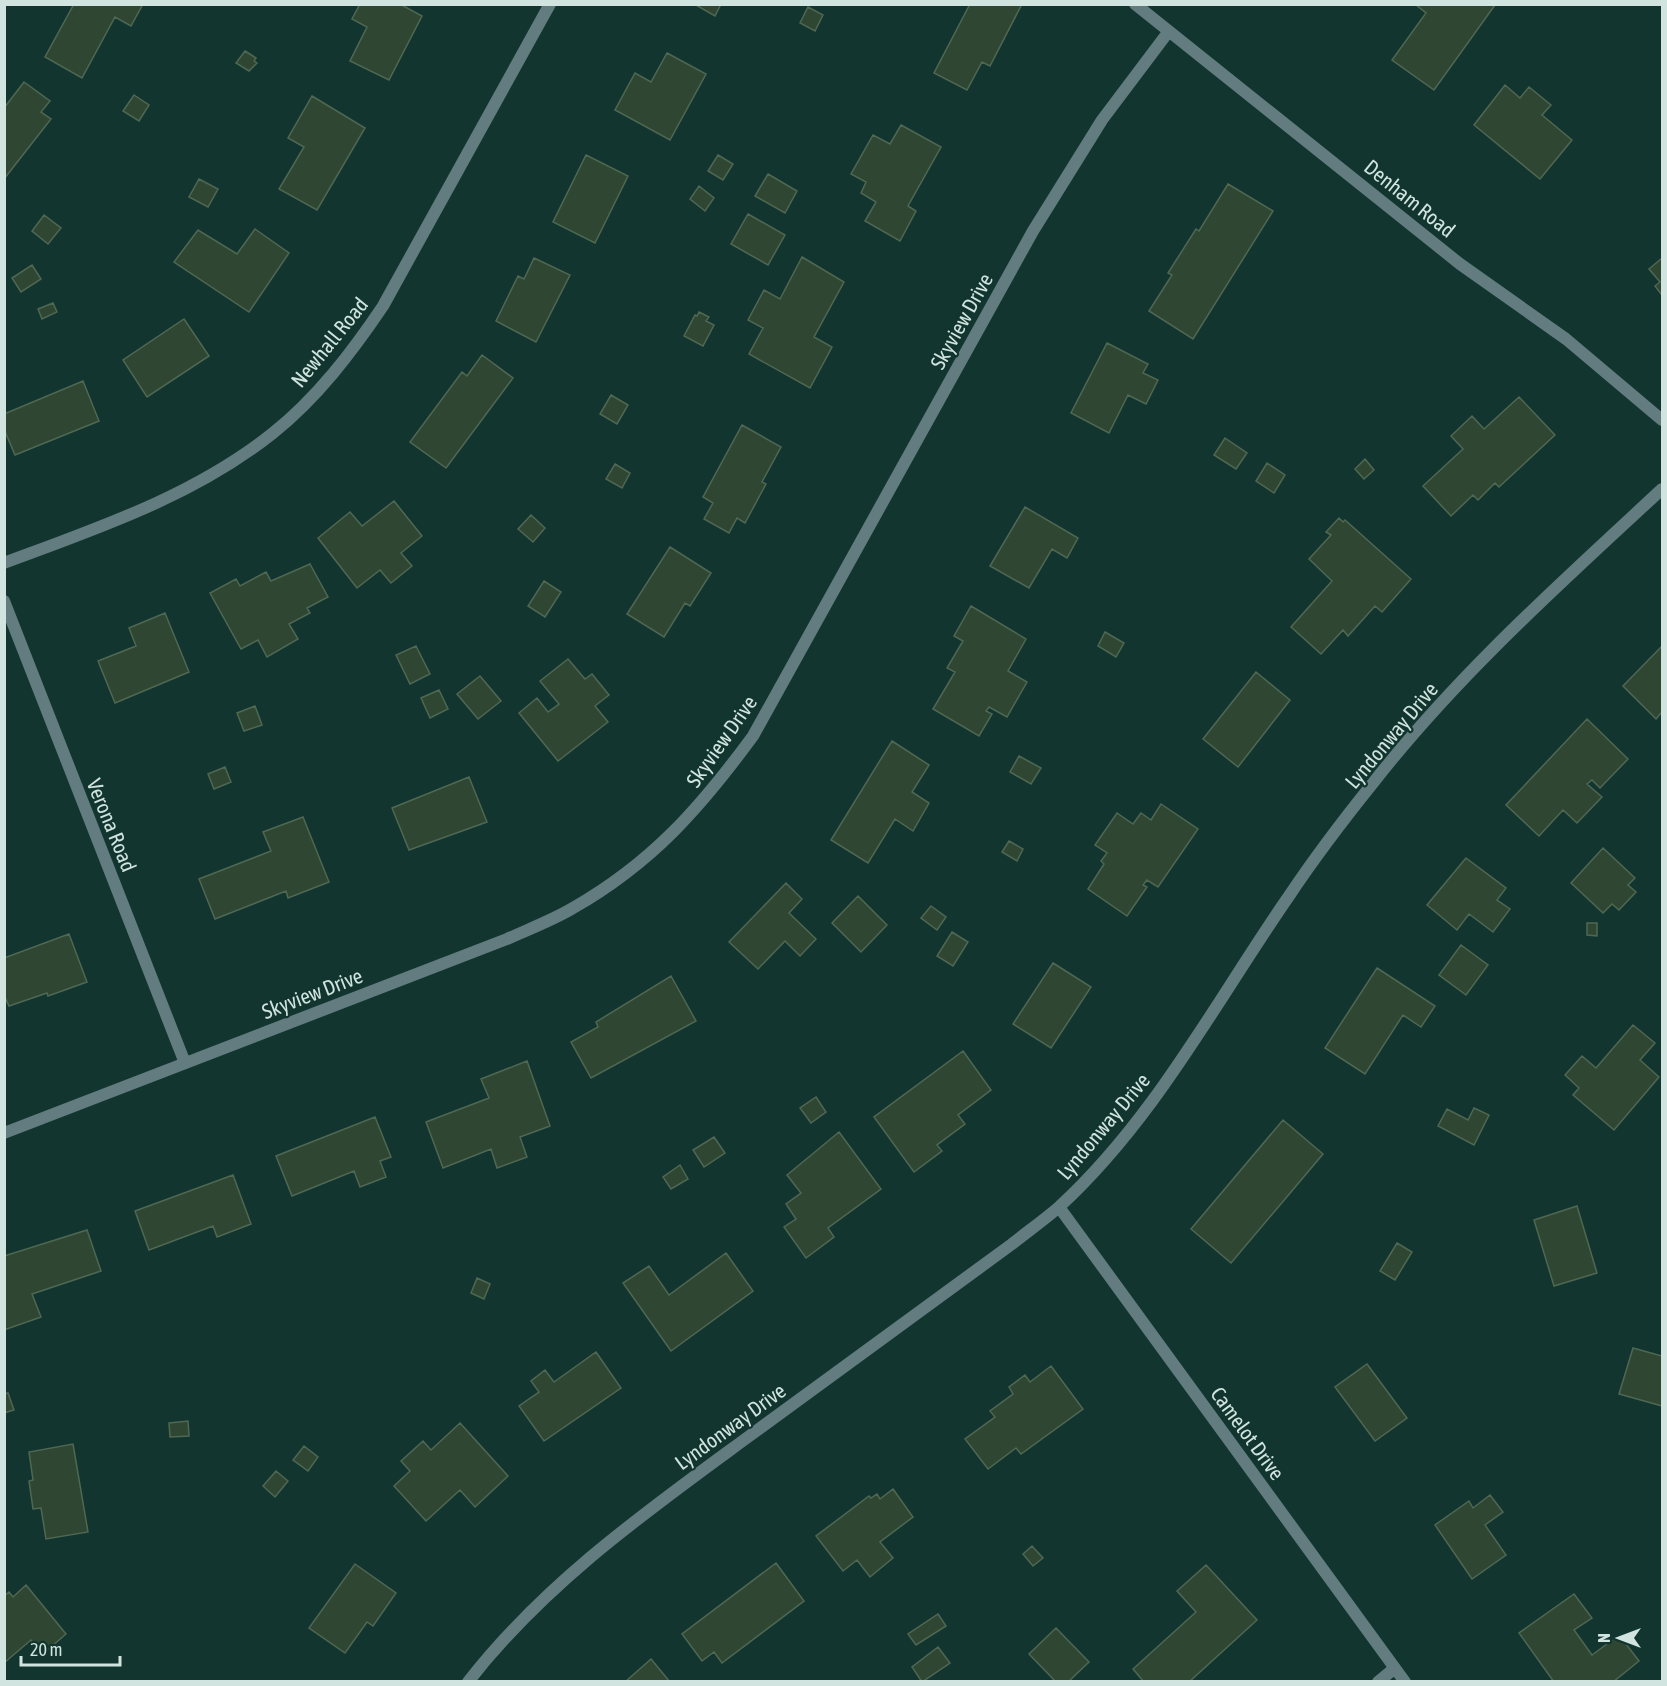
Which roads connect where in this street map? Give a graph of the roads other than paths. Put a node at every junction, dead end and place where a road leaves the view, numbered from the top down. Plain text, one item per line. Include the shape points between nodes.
1 (550, 4) edge
2 (1135, 4) edge
3 (1169, 31) junction
4 (1662, 420) edge
5 (1662, 489) edge
6 (4, 563) edge
7 (4, 600) edge
8 (185, 1063) junction
9 (4, 1133) edge
10 (1059, 1207) junction
11 (1395, 1668) junction
12 (468, 1682) edge
13 (1378, 1682) edge
14 (1405, 1682) edge

1 - 6 street, Newhall Road via 383,306 322,386 276,431 192,486 126,518
2 - 3 street, Denham Road
3 - 4 street, Denham Road via 1460,264 1566,339
3 - 8 street, Skyview Drive via 1102,120 1033,231 753,736 708,796 660,846 572,909 507,939
5 - 10 street, Lyndonway Drive via 1536,606 1402,749 1289,895 1160,1091 1110,1153
7 - 8 street, Verona Road
8 - 9 street, Skyview Drive
10 - 11 street, Camelot Drive
10 - 12 street, Lyndonway Drive via 572,1571 518,1623
11 - 13 street
11 - 14 street, Camelot Drive

